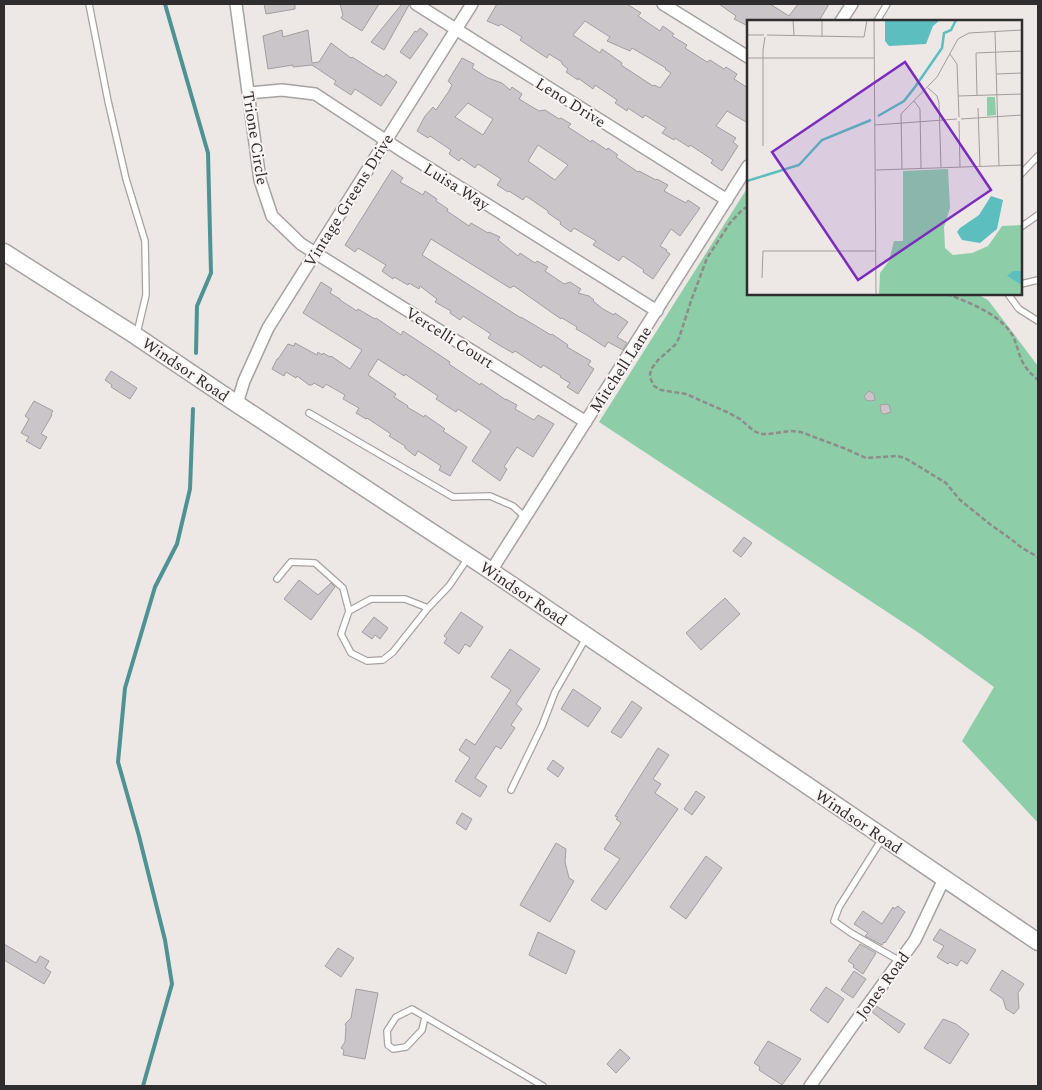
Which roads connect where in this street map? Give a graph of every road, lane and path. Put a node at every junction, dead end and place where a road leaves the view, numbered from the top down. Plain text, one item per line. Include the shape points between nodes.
1 (88, 4) edge
2 (236, 4) edge
3 (416, 4) edge
4 (472, 4) edge
5 (663, 4) edge
6 (852, 4) edge
7 (887, 4) edge
8 (842, 20) edge
9 (878, 20) edge
10 (456, 30) junction
11 (747, 56) edge
12 (249, 93) junction
13 (386, 140) junction
14 (1038, 156) edge
15 (747, 168) edge
16 (1022, 173) edge
17 (726, 200) junction
18 (747, 207) edge
19 (1038, 215) edge
20 (1022, 226) edge
21 (4, 252) edge
22 (315, 252) junction
23 (1038, 280) edge
24 (1022, 284) edge
25 (949, 295) edge
26 (1009, 295) edge
27 (656, 311) junction
28 (1038, 320) edge
29 (136, 336) junction
30 (1038, 380) edge
31 (237, 404) junction
32 (309, 414) dead end
33 (586, 422) junction
34 (525, 517) junction
35 (469, 557) junction
36 (1038, 557) edge
37 (491, 571) junction
38 (277, 579) dead end
39 (428, 608) junction
40 (349, 611) junction
41 (588, 637) junction
42 (511, 790) dead end
43 (884, 837) junction
44 (944, 879) junction
45 (1038, 942) edge
46 (900, 961) junction
47 (425, 1017) junction
48 (543, 1086) edge
49 (810, 1086) edge

1 - 29 lane via 126,179 145,241 146,295
2 - 12 street, Trione Circle
3 - 10 street, Leno Drive
4 - 10 street, Vintage Greens Drive
5 - 11 street
6 - 8 street
7 - 9 lane
10 - 13 street, Vintage Greens Drive
10 - 17 street, Leno Drive
12 - 13 street, Luisa Way via 282,90 315,94
12 - 22 street, Trione Circle via 260,180 272,216 301,244
13 - 22 street, Vintage Greens Drive
13 - 27 street, Luisa Way
14 - 16 lane
15 - 17 street, Mitchell Lane
17 - 27 street, Mitchell Lane
18 - 36 path via 730,223 707,258 679,338 652,368 650,380 654,386 686,394 727,412 760,434 801,432 866,458 906,458 946,482 960,500
19 - 20 lane
21 - 29 main road, Windsor Road
22 - 31 street, Vintage Greens Drive via 268,328
22 - 33 street, Vercelli Court
23 - 24 lane
25 - 30 path via 982,309 1004,324 1027,370
26 - 28 lane via 1019,308
27 - 33 street, Mitchell Lane
29 - 31 main road, Windsor Road
31 - 35 main road, Windsor Road
32 - 34 lane via 452,497 490,496 512,506
33 - 34 street, Mitchell Lane
34 - 37 street, Mitchell Lane
35 - 37 main road, Windsor Road
35 - 39 lane via 450,586
37 - 41 main road, Windsor Road
38 - 40 lane via 291,562 315,562 343,588
39 - 40 lane via 405,599 371,599
39 - 40 lane via 393,652 383,660 367,661 351,653 341,634
41 - 42 lane via 555,692
41 - 43 main road, Windsor Road
43 - 44 main road, Windsor Road
43 - 46 lane via 839,907 834,921
44 - 45 main road, Windsor Road
44 - 46 street, Jones Road via 915,940
46 - 49 street, Jones Road
47 - 47 lane via 412,1009 396,1017 387,1031 388,1045 393,1049 406,1048 422,1030
47 - 48 lane

